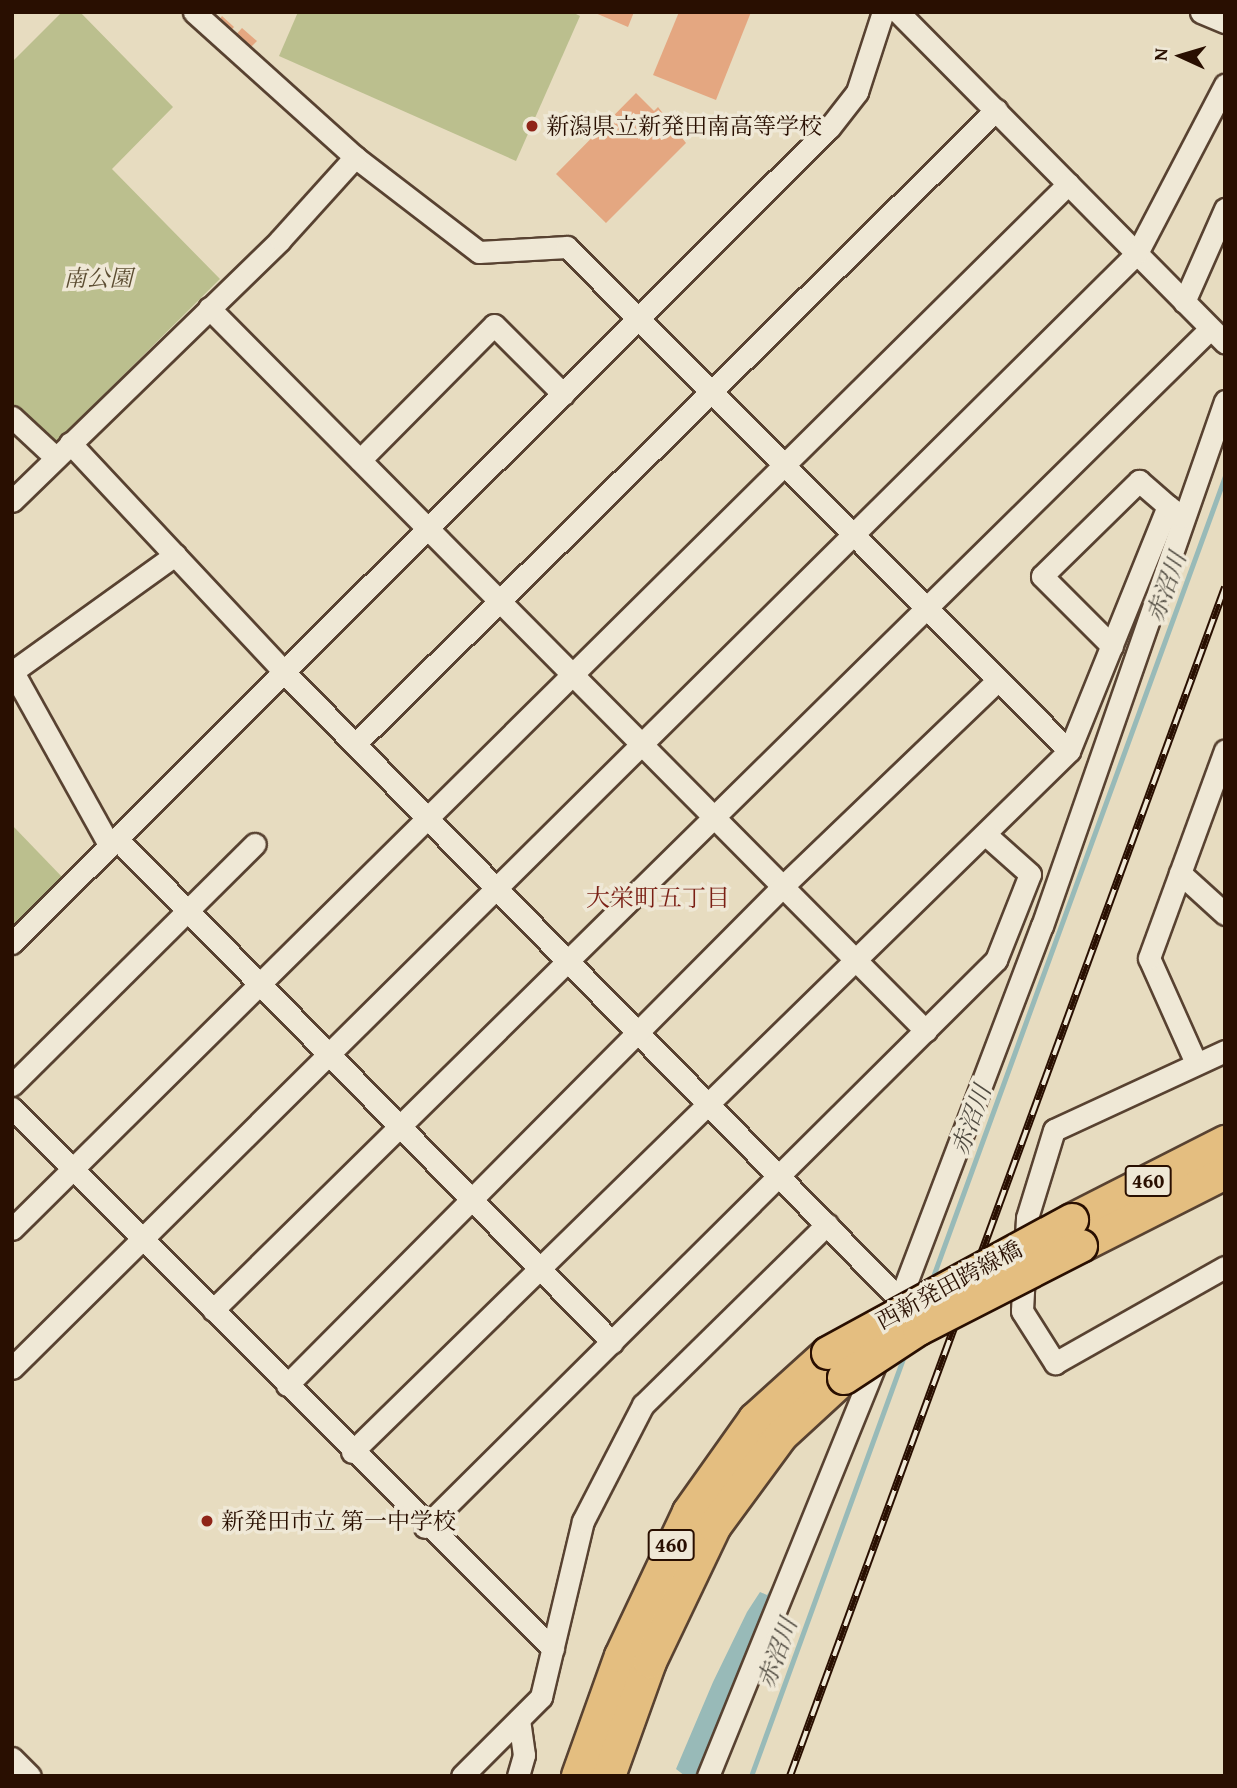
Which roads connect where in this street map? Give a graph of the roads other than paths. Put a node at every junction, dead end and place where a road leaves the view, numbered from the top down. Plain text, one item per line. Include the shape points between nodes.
1 (194, 12) edge
2 (883, 12) edge
3 (898, 12) edge
4 (1201, 12) edge
5 (1225, 22) edge
6 (1225, 85) edge
7 (996, 110) junction
8 (355, 157) junction
9 (1068, 184) junction
10 (1225, 209) edge
11 (1137, 253) junction
12 (1184, 302) junction
13 (209, 308) junction
14 (637, 321) junction
15 (1217, 336) edge
16 (710, 393) junction
17 (563, 394) junction
18 (1225, 401) edge
19 (12, 416) edge
20 (62, 450) junction
21 (360, 460) junction
22 (783, 466) junction
23 (12, 501) edge
24 (1175, 512) junction
25 (428, 529) junction
26 (852, 535) junction
27 (175, 555) junction
28 (497, 598) junction
29 (927, 610) junction
30 (1112, 646) junction
31 (13, 672) edge
32 (284, 673) junction
33 (572, 674) junction
34 (998, 680) junction
35 (355, 744) junction
36 (642, 745) junction
37 (1069, 751) junction
38 (1223, 764) edge
39 (713, 816) junction
40 (428, 817) junction
41 (985, 834) junction
42 (113, 842) junction
43 (255, 844) dead end
44 (1180, 873) junction
45 (782, 887) junction
46 (499, 888) junction
47 (185, 908) junction
48 (1225, 914) edge
49 (13, 942) edge
50 (567, 958) junction
51 (856, 961) junction
52 (259, 985) junction
53 (926, 1031) junction
54 (639, 1032) junction
55 (1225, 1051) edge
56 (330, 1057) junction
57 (1196, 1063) junction
58 (12, 1085) edge
59 (710, 1105) junction
60 (12, 1108) edge
61 (398, 1127) junction
62 (1225, 1142) edge
63 (73, 1168) junction
64 (1225, 1173) edge
65 (780, 1176) junction
66 (470, 1200) junction
67 (827, 1224) junction
68 (12, 1229) edge
69 (1076, 1233) junction
70 (143, 1238) junction
71 (1225, 1267) edge
72 (539, 1271) junction
73 (900, 1300) junction
74 (213, 1310) junction
75 (612, 1342) junction
76 (836, 1366) junction
77 (12, 1368) edge
78 (287, 1385) junction
79 (352, 1452) junction
80 (425, 1527) junction
81 (553, 1649) junction
82 (519, 1719) junction
83 (462, 1776) edge
84 (518, 1776) edge
85 (578, 1776) edge
86 (609, 1776) edge
87 (708, 1776) edge

1 - 8 street
2 - 14 street via 857,92 829,128
3 - 7 street
4 - 5 street
6 - 11 street
7 - 9 street
7 - 16 street
8 - 13 street
8 - 14 street via 480,252 567,247
9 - 11 street
9 - 22 street
10 - 12 street
11 - 12 street
11 - 26 street
12 - 15 street
13 - 20 street
13 - 21 street
14 - 16 street
14 - 17 street
15 - 29 street
16 - 22 street
16 - 28 street
17 - 21 street via 494,325
17 - 25 street
18 - 24 street
19 - 20 street
20 - 23 street
20 - 27 street
21 - 25 street
22 - 26 street
22 - 33 street
24 - 30 street
24 - 30 street via 1139,481 1042,576
24 - 73 street via 1042,926
25 - 28 street
25 - 32 street
26 - 29 street
26 - 36 street
27 - 31 street
27 - 32 street
28 - 33 street
28 - 35 street
29 - 34 street
29 - 39 street
30 - 37 street
31 - 42 street
32 - 35 street
32 - 42 street
33 - 36 street
33 - 40 street
34 - 37 street
34 - 45 street
35 - 40 street
36 - 39 street
36 - 46 street
37 - 41 street
38 - 44 street
39 - 45 street
39 - 50 street
40 - 46 street
40 - 52 street
41 - 51 street
41 - 53 street via 1030,874 996,960
42 - 47 street
42 - 49 street
43 - 47 street
44 - 48 street
44 - 57 street via 1149,958
45 - 51 street
45 - 54 street
46 - 50 street
46 - 56 street
47 - 52 street
47 - 58 street
50 - 54 street
50 - 61 street
51 - 53 street
51 - 59 street
52 - 56 street
52 - 63 street
53 - 65 street
54 - 59 street
54 - 66 street
55 - 57 street
56 - 61 street
56 - 70 street
57 - 71 street via 1054,1130 1027,1218 1022,1311 1055,1363
59 - 65 street
59 - 72 street
60 - 63 street
61 - 66 street
61 - 74 street
62 - 69 highway, 460
63 - 68 street
63 - 70 street
64 - 69 highway, 460
65 - 67 street
65 - 75 street
66 - 72 street
66 - 78 street
67 - 73 street
67 - 81 street via 643,1405 583,1521 562,1590
69 - 76 highway, 西新発田跨線橋 / 460, bridge
70 - 74 street
70 - 77 street
72 - 75 street
72 - 79 street
73 - 87 street
74 - 78 street
75 - 80 street
76 - 85 highway, 460 via 755,1419 689,1512 621,1656
76 - 86 highway, 460 via 715,1526 650,1662
78 - 79 street
79 - 80 street
80 - 81 street
81 - 82 street via 541,1697
82 - 83 street
82 - 84 street via 524,1755

